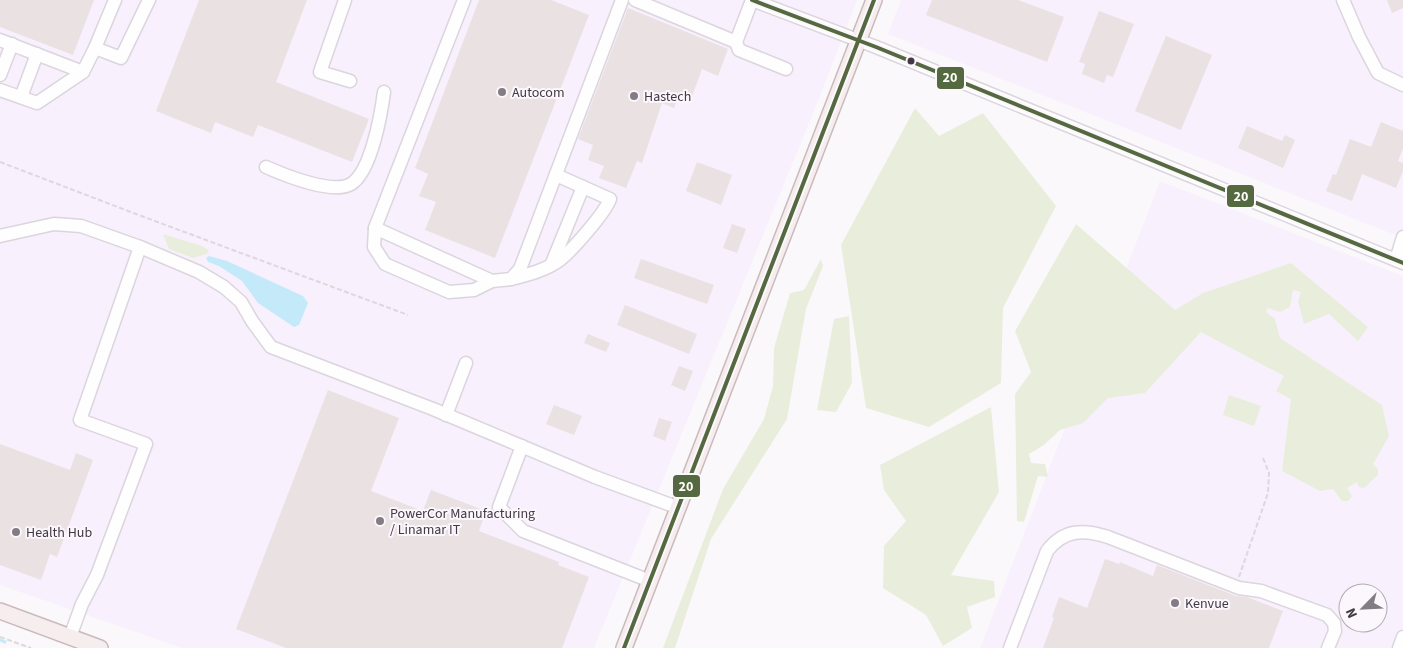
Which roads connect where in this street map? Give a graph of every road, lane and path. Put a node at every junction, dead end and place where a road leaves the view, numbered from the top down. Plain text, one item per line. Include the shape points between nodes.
1 (115, 0) edge
2 (149, 0) edge
3 (345, 0) edge
4 (464, 0) edge
5 (622, 0) edge
6 (635, 0) edge
7 (752, 0) edge
8 (874, 0) edge
9 (1343, 0) edge
10 (858, 40) junction
11 (6, 42) edge
12 (736, 42) junction
13 (96, 48) junction
14 (37, 54) junction
15 (786, 69) dead end
16 (83, 72) junction
17 (0, 75) edge
18 (350, 81) dead end
19 (1403, 85) edge
20 (0, 90) edge
21 (384, 92) dead end
22 (21, 97) junction
23 (0, 162) edge
24 (266, 167) dead end
25 (556, 175) junction
26 (583, 187) junction
27 (376, 228) junction
28 (0, 236) edge
29 (1403, 237) edge
30 (140, 247) junction
31 (1399, 261) edge
32 (552, 263) junction
33 (511, 279) junction
34 (492, 281) junction
35 (408, 315) dead end
36 (466, 363) dead end
37 (446, 415) junction
38 (522, 446) junction
39 (1263, 458) dead end
40 (679, 508) junction
41 (650, 581) junction
42 (1236, 586) junction
43 (0, 610) edge
44 (0, 637) edge
45 (1403, 637) edge
46 (79, 642) edge
47 (31, 648) edge
48 (100, 648) edge
49 (624, 648) edge
50 (1010, 648) edge
51 (1328, 648) edge
52 (1399, 648) edge

1 - 13 street
2 - 13 street via 121,58
3 - 18 street via 320,72
4 - 27 street
5 - 25 street
6 - 12 street
7 - 10 street
7 - 12 street
8 - 10 main road
9 - 19 street via 1378,73
10 - 31 street
10 - 40 main road
11 - 14 street
11 - 17 street
12 - 15 street via 739,50
13 - 16 street
14 - 16 street
14 - 22 street
16 - 22 street via 37,102
20 - 22 street
21 - 24 street via 380,123 363,172 350,185 334,188 291,179
23 - 35 path
25 - 26 street
25 - 33 street via 520,269
26 - 32 street
26 - 32 street via 610,199 608,204 590,228
27 - 34 street
27 - 34 street via 374,247 385,264 449,292 474,290
28 - 30 street via 54,224 81,226
29 - 31 street
30 - 37 street via 199,272 224,287 241,302 271,347
30 - 46 street via 80,420 146,444 98,575 82,604
32 - 33 street
33 - 34 street
36 - 37 street
37 - 38 street
38 - 40 street
38 - 41 street via 499,506 523,531
39 - 42 path via 1269,473 1268,494
40 - 41 main road
41 - 49 main road
42 - 50 street via 1094,532 1076,532 1060,538 1047,552
42 - 51 street via 1261,591 1327,615 1334,623 1335,631
43 - 46 main road
44 - 47 path
45 - 52 street
46 - 48 main road

